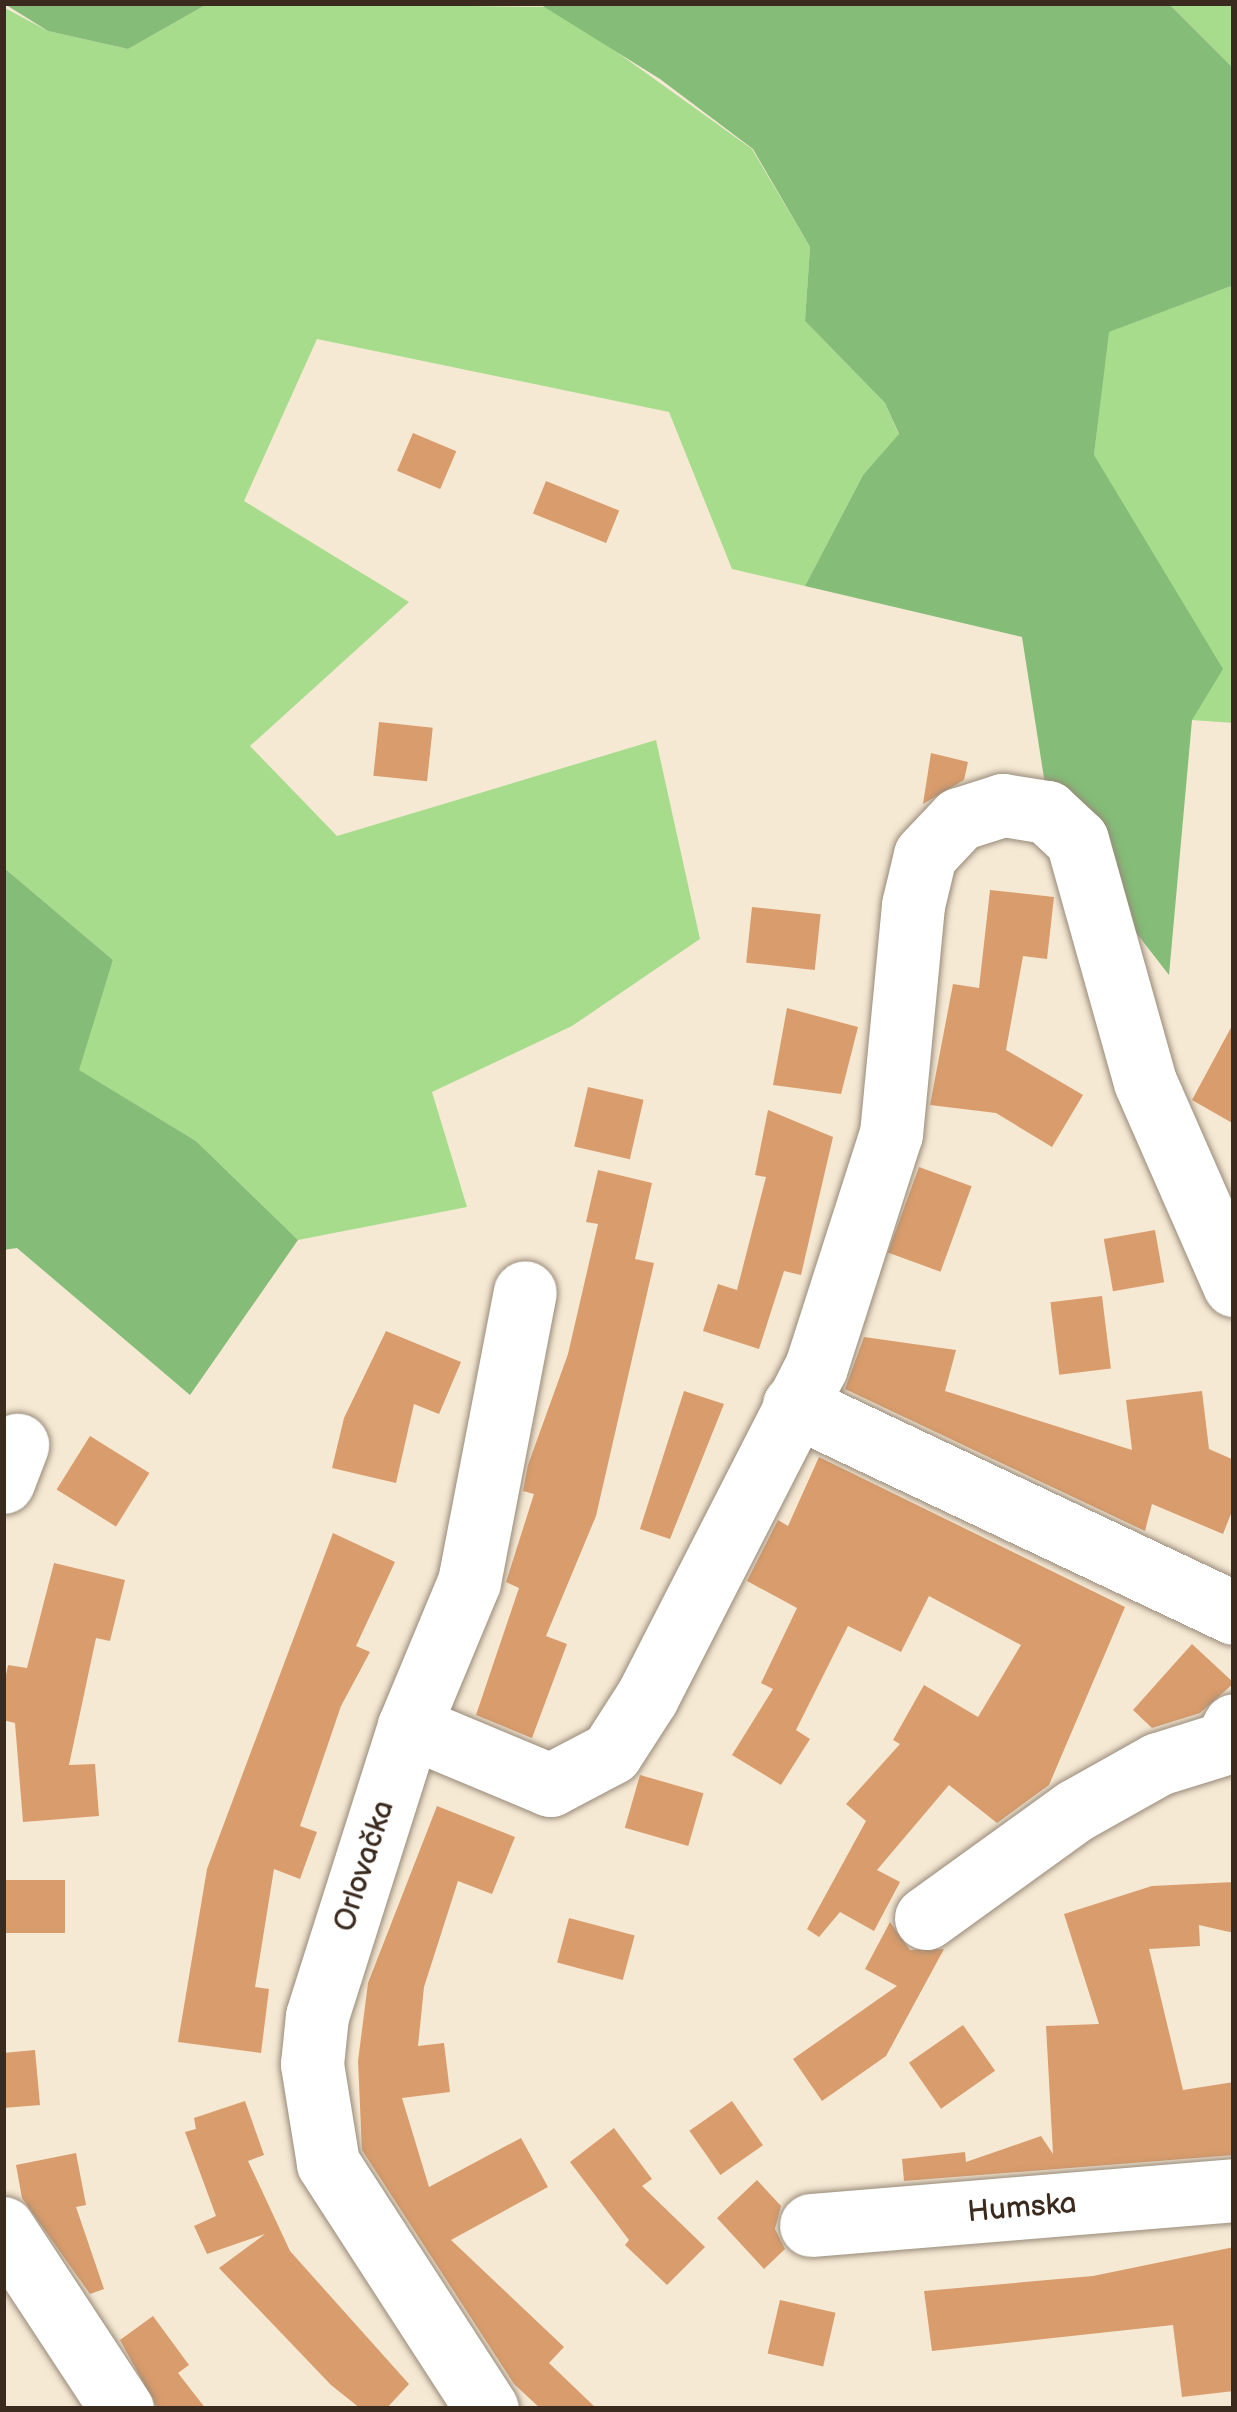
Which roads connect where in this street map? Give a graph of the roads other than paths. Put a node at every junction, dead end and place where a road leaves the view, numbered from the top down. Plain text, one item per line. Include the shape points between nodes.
1 (1234, 1285) edge
2 (525, 1292) dead end
3 (794, 1405) junction
4 (1234, 1613) edge
5 (409, 1726) junction
6 (1231, 1738) edge
7 (926, 1918) dead end
8 (1234, 2190) edge
9 (811, 2225) dead end
10 (3, 2228) edge
11 (122, 2409) edge
12 (487, 2409) edge

1 - 3 street via 1145,1082 1077,840 1047,812 1003,805 959,819 926,855 913,905 891,1134 816,1367
2 - 5 street, Orlovačka via 470,1582
3 - 4 street
3 - 5 street via 647,1697 610,1753 550,1785
5 - 12 street, Orlovačka via 317,2016 319,2128 362,2225
6 - 7 street via 1158,1764 1076,1810
8 - 9 street, Humska
10 - 11 street

